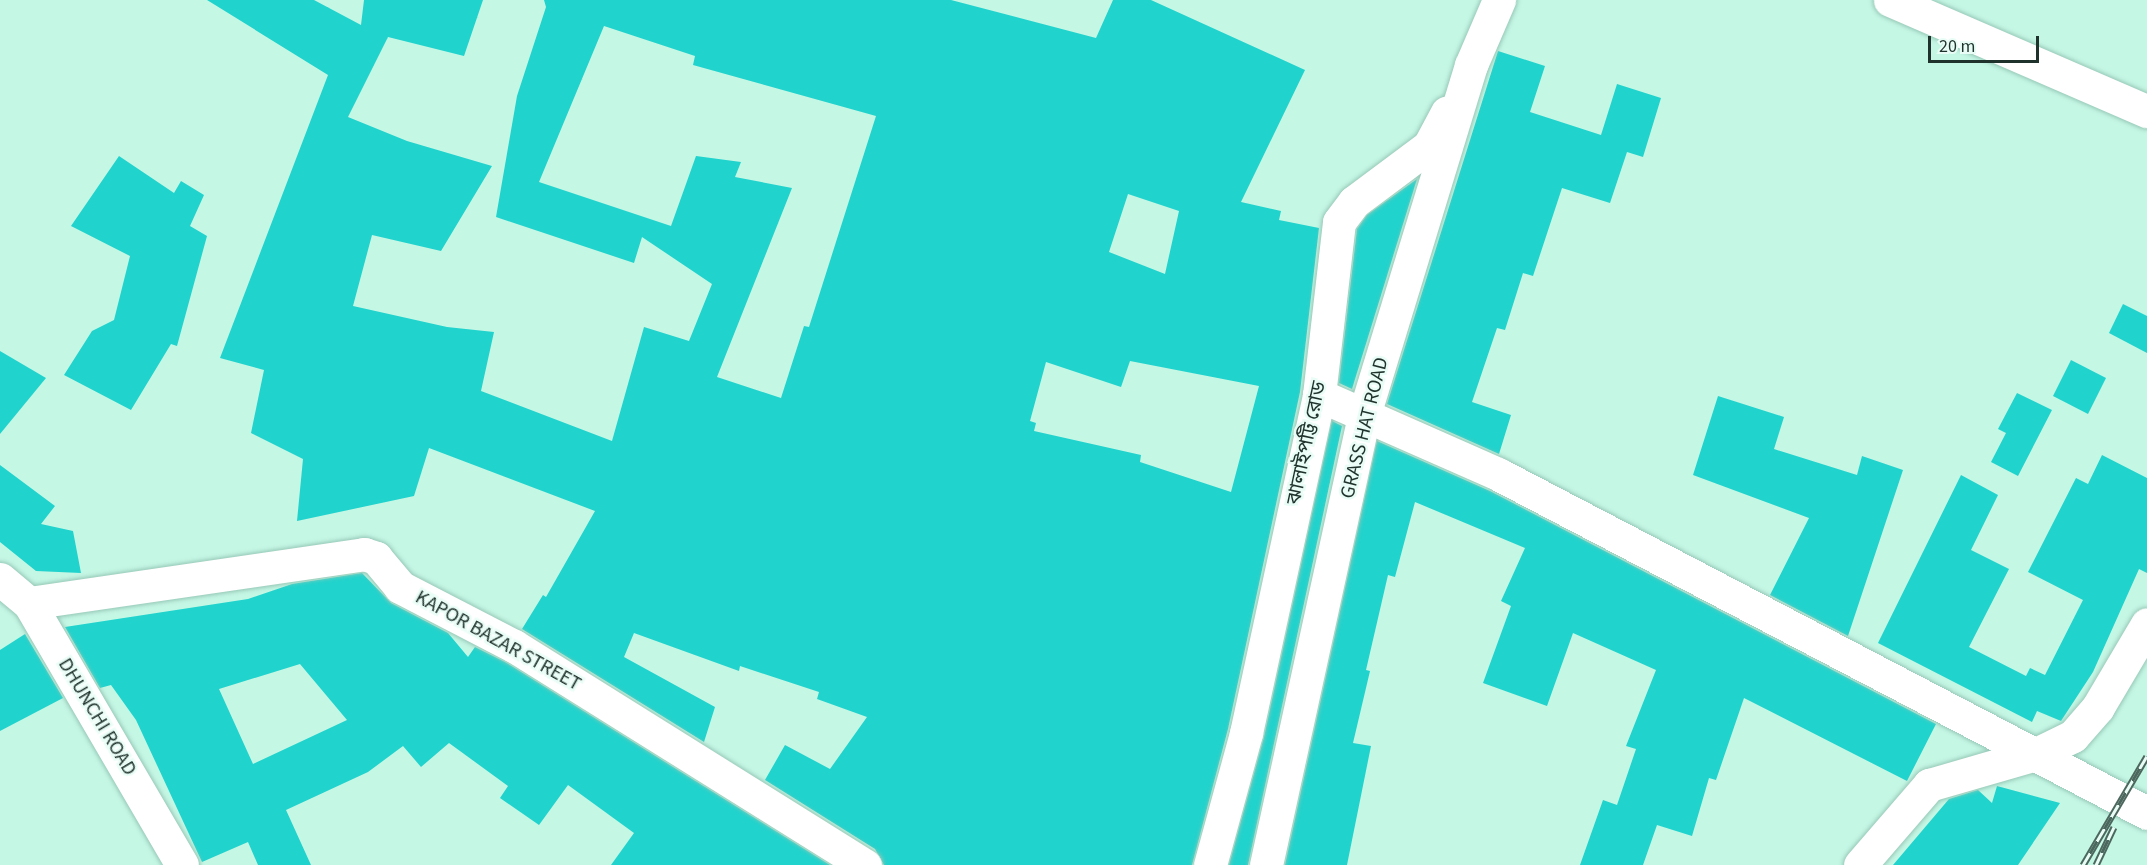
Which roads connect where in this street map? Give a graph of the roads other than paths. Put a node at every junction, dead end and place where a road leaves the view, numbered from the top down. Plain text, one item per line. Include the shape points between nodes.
1 (1499, 0) edge
2 (1890, 0) edge
3 (1471, 65) junction
4 (2147, 111) edge
5 (1319, 394) junction
6 (1364, 415) junction
7 (0, 579) edge
8 (29, 603) junction
9 (2147, 624) edge
10 (2036, 754) junction
11 (2147, 813) edge
12 (182, 865) edge
13 (865, 865) edge
14 (1210, 865) edge
15 (1266, 865) edge
16 (1860, 865) edge

1 - 3 street, GRASS HAT ROAD
2 - 4 street
3 - 5 street, ঝালাইপট্টি রোড via 1429,146 1354,202 1339,222
3 - 6 street, GRASS HAT ROAD
5 - 6 street
5 - 14 street, ঝালাইপট্টি রোড via 1246,733
6 - 10 street via 1498,474
6 - 15 street, GRASS HAT ROAD
7 - 8 street, DHUNCHI ROAD
8 - 12 street, DHUNCHI ROAD
8 - 13 street, KAPOR BAZAR STREET via 364,554 376,558 400,587 524,652
9 - 10 street via 2092,714 2073,736
10 - 11 street
10 - 16 street via 1929,785

